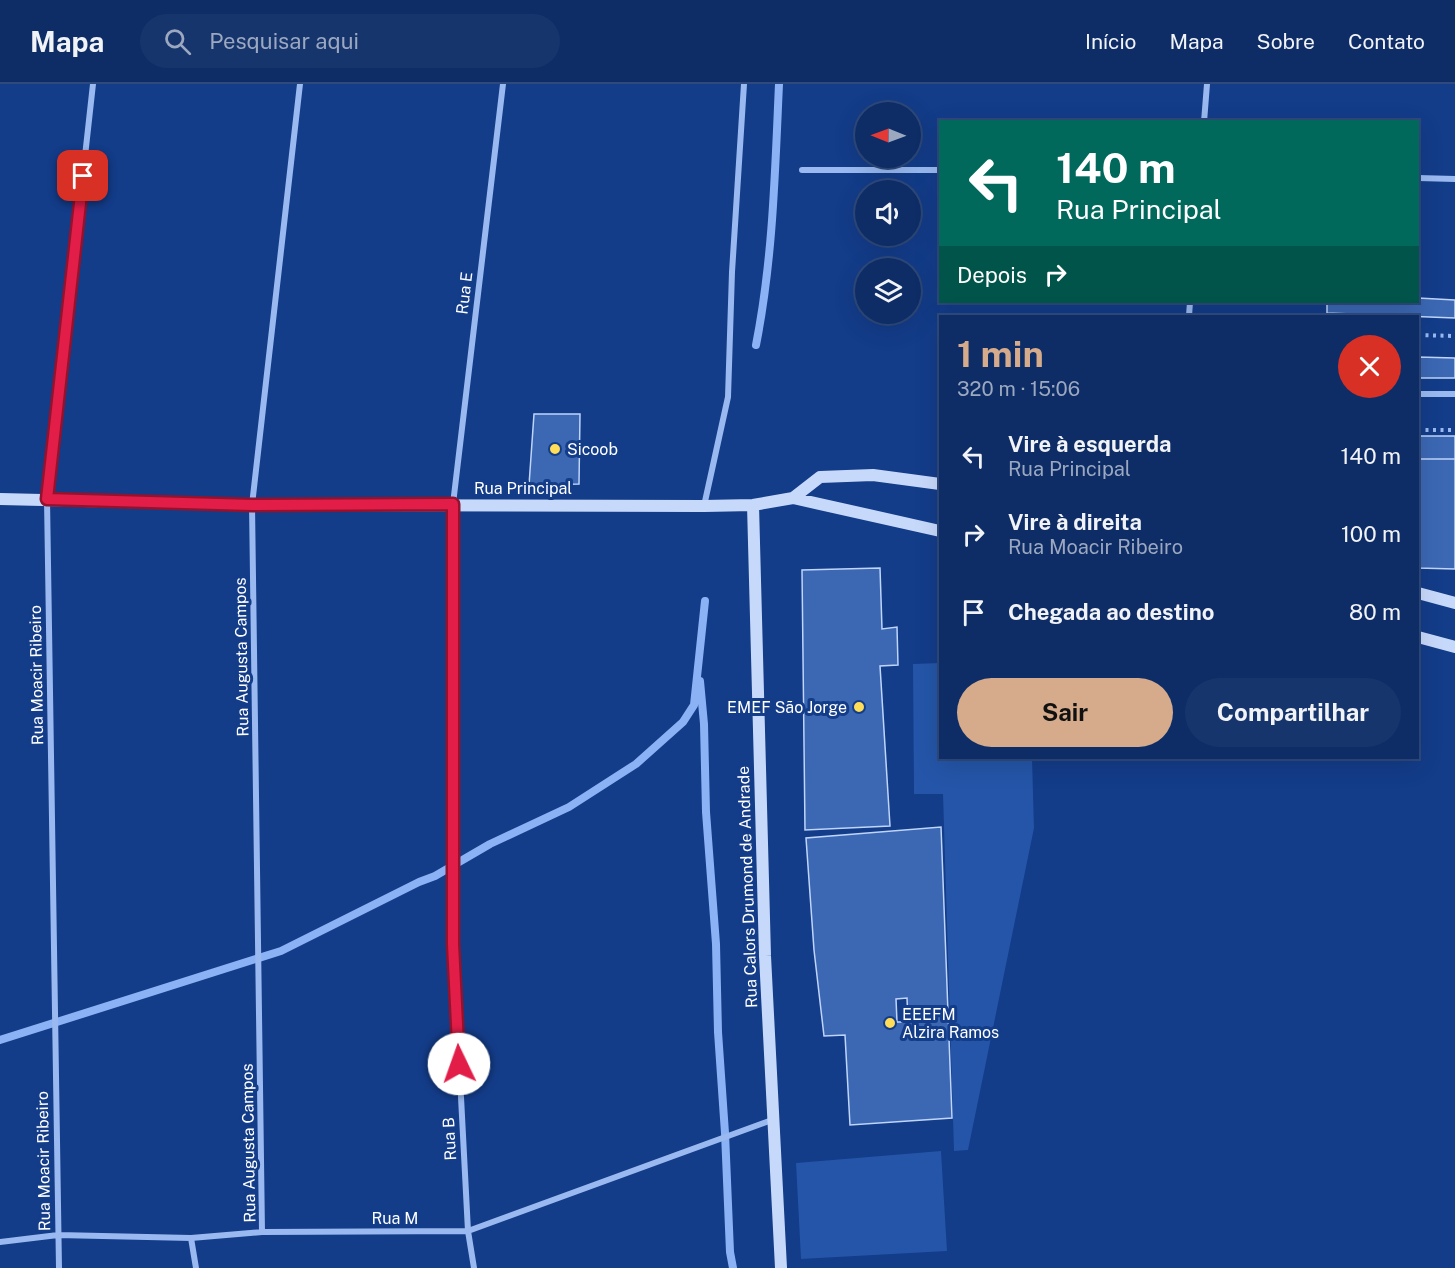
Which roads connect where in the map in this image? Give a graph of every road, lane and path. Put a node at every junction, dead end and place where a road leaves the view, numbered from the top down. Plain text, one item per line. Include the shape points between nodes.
1 (93, 84) edge
2 (300, 84) edge
3 (502, 84) edge
4 (744, 84) edge
5 (1207, 84) edge
6 (1204, 120) edge
7 (802, 170) dead end
8 (939, 170) edge
9 (1419, 178) edge
10 (1455, 179) edge
11 (1419, 335) edge
12 (1455, 336) edge
13 (1419, 393) edge
14 (1455, 394) edge
15 (1419, 430) edge
16 (1455, 430) edge
17 (939, 484) edge
18 (793, 498) junction
19 (0, 499) edge
20 (47, 499) junction
21 (453, 504) junction
22 (252, 505) junction
23 (753, 505) junction
24 (704, 506) junction
25 (939, 531) edge
26 (1419, 593) edge
27 (1455, 603) edge
28 (1419, 637) edge
29 (1455, 647) edge
30 (772, 1120) junction
31 (468, 1231) junction
32 (262, 1232) junction
33 (58, 1235) junction
34 (191, 1238) junction
35 (0, 1242) edge
36 (59, 1268) edge
37 (196, 1268) edge
38 (474, 1268) edge
39 (781, 1268) edge

1 - 20 street, Rua Moacir Ribeiro
2 - 22 street, Rua Augusta Campos
3 - 21 street, Rua E
4 - 24 street via 728,397
5 - 6 street
7 - 8 street
9 - 10 street
11 - 12 path
13 - 14 street
15 - 16 path
17 - 18 main road, Rua Principal via 873,475 820,477
18 - 23 main road, Rua Principal
18 - 25 main road, Rua Principal
19 - 20 main road, Rua Principal
20 - 22 main road, Rua Principal
20 - 33 street, Rua Moacir Ribeiro
21 - 22 main road, Rua Principal
21 - 24 main road, Rua Principal
21 - 31 street, Rua B via 453,944
22 - 32 street, Rua Augusta Campos
23 - 24 main road, Rua Principal
23 - 30 main road, Rua Calors Drumond de Andrade
26 - 27 main road
28 - 29 main road
30 - 31 street, Rua M
30 - 39 main road, Rua Calors Drumond de Andrade
31 - 32 street, Rua M
31 - 38 street, Rua B
32 - 34 street, Rua M
33 - 34 street, Rua M
33 - 35 street, Rua M
33 - 36 street, Rua Moacir Ribeiro
34 - 37 street

